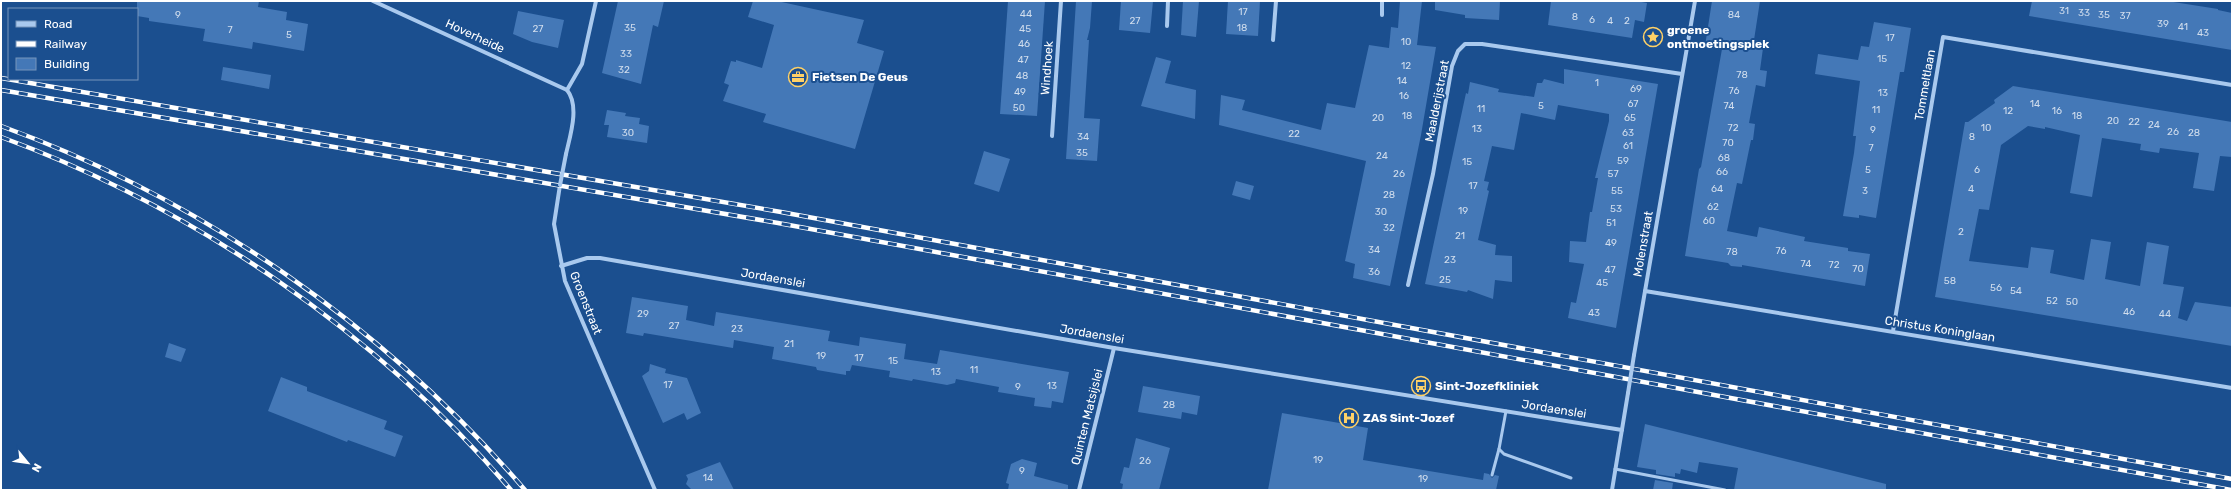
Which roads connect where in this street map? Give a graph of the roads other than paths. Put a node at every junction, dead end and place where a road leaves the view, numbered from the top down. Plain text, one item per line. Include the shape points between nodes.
1 (373, 1) edge
2 (596, 1) edge
3 (1061, 1) edge
4 (1168, 1) edge
5 (1276, 1) edge
6 (1382, 1) edge
7 (1695, 1) edge
8 (1382, 15) dead end
9 (1167, 26) dead end
10 (1273, 40) dead end
11 (1682, 74) junction
12 (2232, 85) edge
13 (567, 90) junction
14 (1052, 136) dead end
15 (561, 266) junction
16 (1408, 286) dead end
17 (1645, 291) junction
18 (1893, 331) junction
19 (1114, 348) junction
20 (2232, 388) edge
21 (1506, 411) junction
22 (1622, 430) junction
23 (1499, 449) junction
24 (1615, 470) junction
25 (1492, 475) dead end
26 (1571, 478) dead end
27 (655, 490) edge
28 (1079, 490) edge
29 (1612, 490) edge
30 (1725, 490) edge

1 - 13 street, Hoverheide
2 - 13 street via 582,64
3 - 14 street, Windhoek
4 - 9 street
5 - 10 street
6 - 8 street
7 - 11 street, Molenstraat
11 - 16 street, Maalderijstraat via 1482,44 1465,44 1458,51 1452,66 1433,174
11 - 17 street, Molenstraat
12 - 18 street, Tommeltlaan via 1943,37
13 - 15 street, Groenstraat, bridge via 571,95 573,112 554,215
15 - 19 street, Jordaenslei via 587,258 600,258
15 - 27 street, Groenstraat via 565,281
17 - 18 street, Christus Koninglaan
17 - 22 street, Molenstraat, bridge
18 - 20 street, Christus Koninglaan
19 - 21 street, Jordaenslei
19 - 28 street, Quinten Matsijslei
21 - 22 street, Jordaenslei
21 - 23 lane
22 - 24 street, Molenstraat
23 - 25 lane
23 - 26 lane via 1504,454
24 - 29 street, Molenstraat
24 - 30 lane

